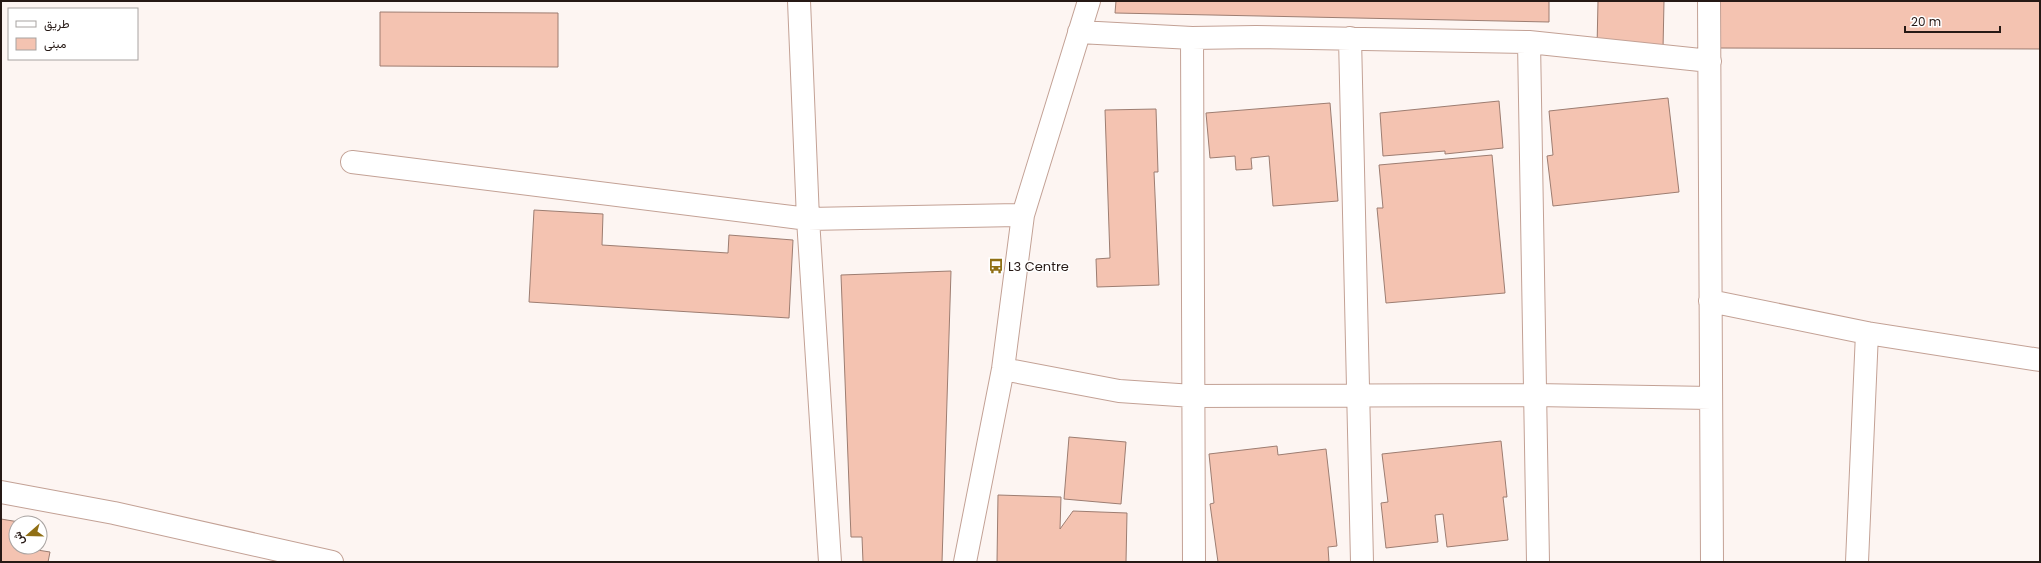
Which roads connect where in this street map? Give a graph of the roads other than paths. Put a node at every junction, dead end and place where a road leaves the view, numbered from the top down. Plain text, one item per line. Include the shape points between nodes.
1 (799, 1) edge
2 (1089, 1) edge
3 (1709, 1) edge
4 (1079, 32) junction
5 (1192, 38) junction
6 (1350, 38) junction
7 (1529, 42) junction
8 (1710, 61) junction
9 (352, 162) dead end
10 (1022, 215) junction
11 (808, 219) junction
12 (1710, 301) junction
13 (1867, 333) junction
14 (2040, 360) edge
15 (1003, 369) junction
16 (1358, 395) junction
17 (1535, 395) junction
18 (1193, 396) junction
19 (1711, 398) junction
20 (1, 492) edge
21 (332, 562) edge
22 (830, 562) edge
23 (965, 562) edge
24 (1194, 562) edge
25 (1362, 562) edge
26 (1538, 562) edge
27 (1712, 562) edge
28 (1857, 562) edge

1 - 11 street
2 - 4 street
3 - 8 street
4 - 5 street
4 - 10 street
5 - 6 street
5 - 18 street
6 - 7 street
6 - 16 street
7 - 8 street
7 - 17 street
8 - 12 street
9 - 11 street
10 - 11 street
10 - 15 street
11 - 22 street
12 - 13 street
12 - 19 street
13 - 14 street
13 - 28 street
15 - 18 street via 1119,391
15 - 23 street
16 - 17 street
16 - 18 street
16 - 25 street
17 - 19 street
17 - 26 street
18 - 24 street
19 - 27 street
20 - 21 street via 114,513

